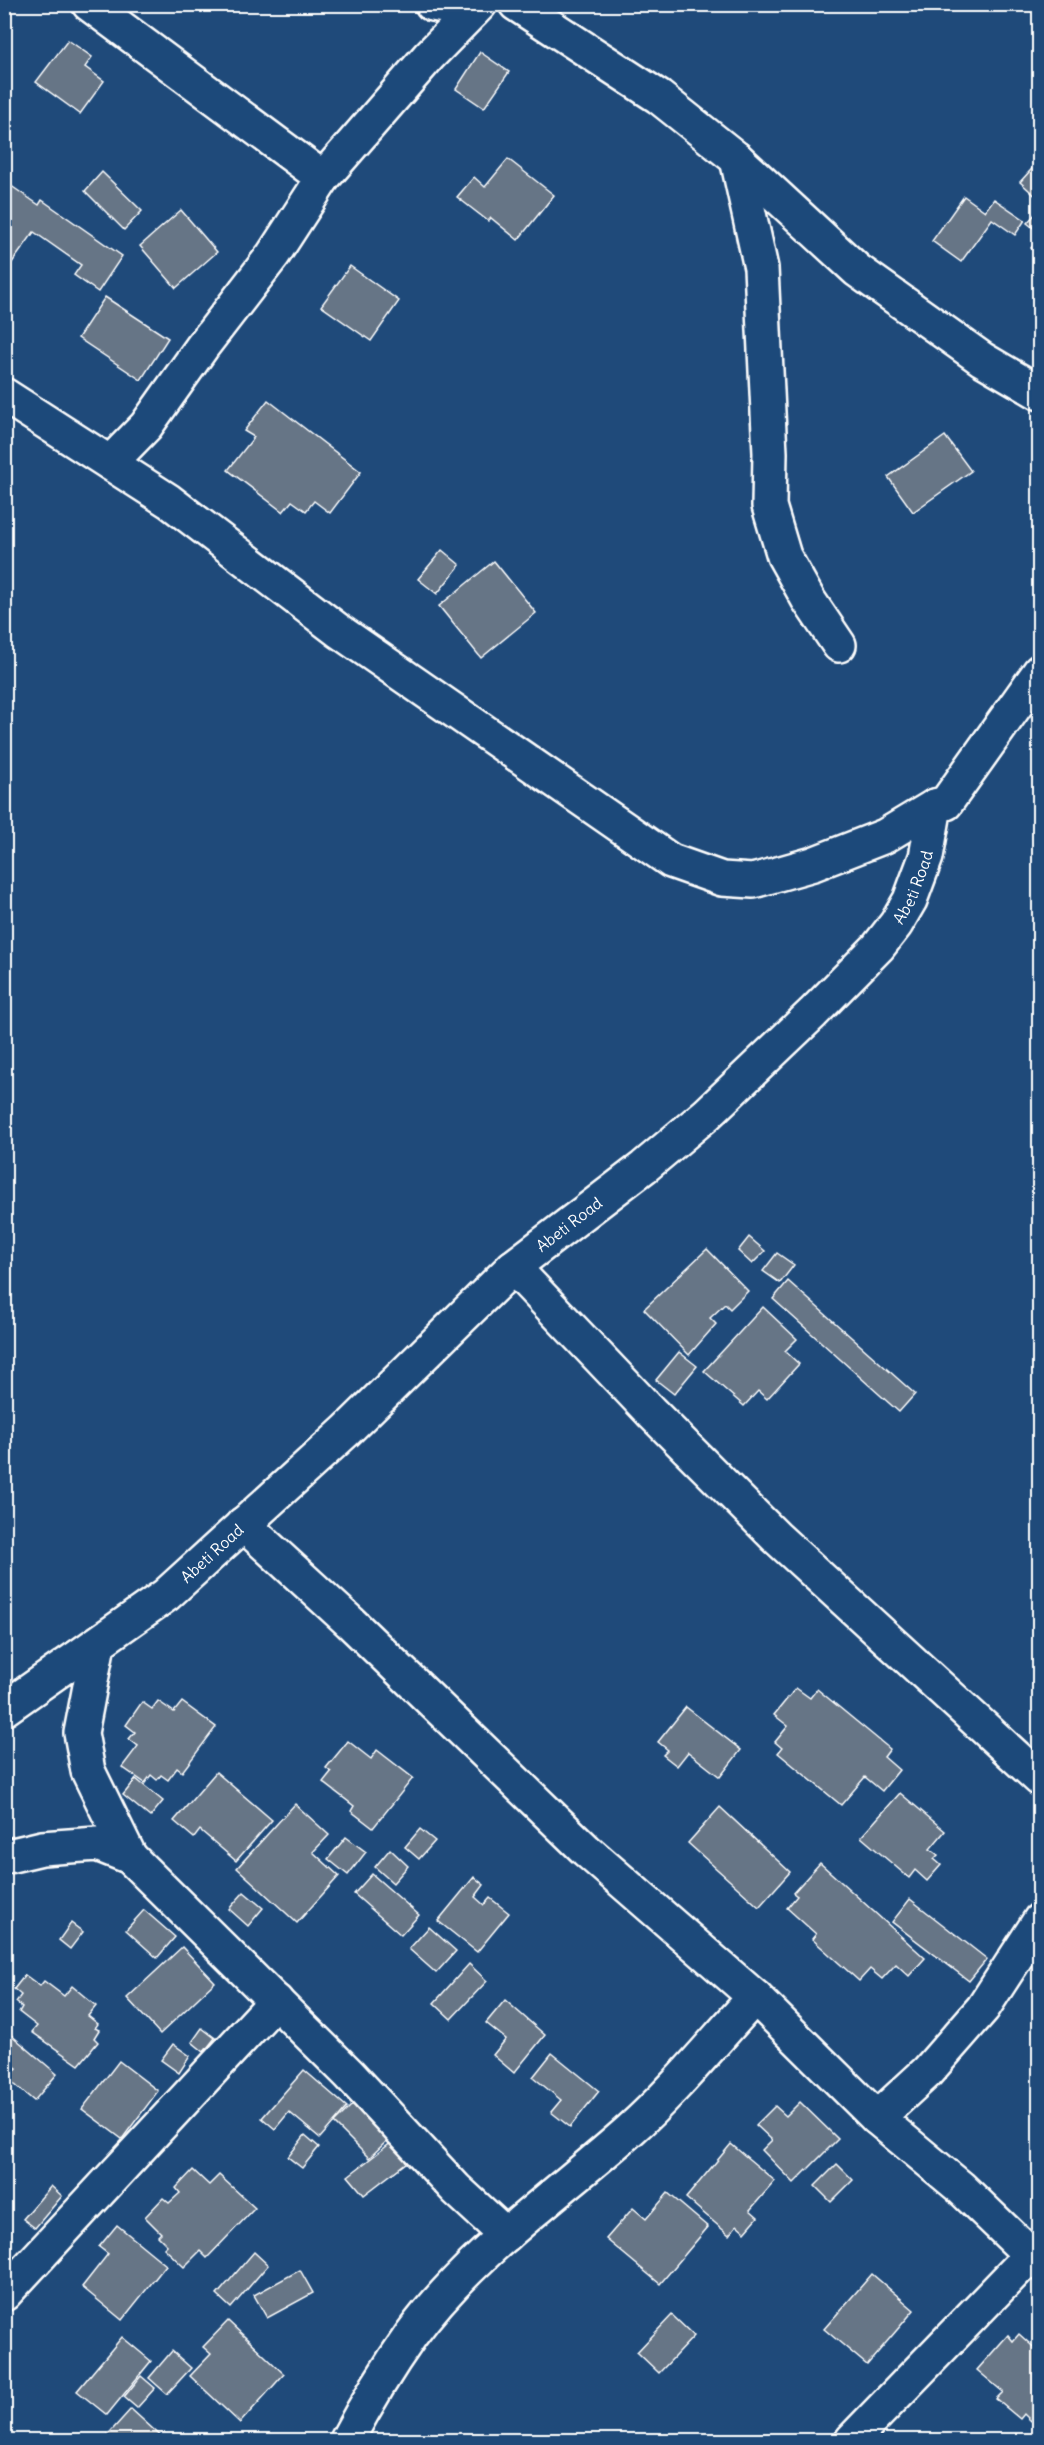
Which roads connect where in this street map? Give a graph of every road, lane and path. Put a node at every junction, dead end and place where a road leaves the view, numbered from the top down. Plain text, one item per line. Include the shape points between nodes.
1 (89, 4) edge
2 (432, 4) edge
3 (516, 4) edge
4 (477, 8) edge
5 (737, 159) junction
6 (323, 178) junction
7 (1040, 393) edge
8 (4, 395) edge
9 (110, 463) junction
10 (839, 645) dead end
11 (1040, 670) edge
12 (935, 806) junction
13 (513, 1267) junction
14 (243, 1524) junction
15 (98, 1644) junction
16 (4, 1709) edge
17 (1040, 1779) edge
18 (4, 1857) edge
19 (130, 1857) junction
20 (1040, 1920) edge
21 (755, 1997) junction
22 (276, 2001) junction
23 (878, 2118) junction
24 (506, 2235) junction
25 (1035, 2260) edge
26 (4, 2294) edge
27 (347, 2440) edge
28 (852, 2440) edge

1 - 6 street
2 - 4 street
3 - 5 street via 658,97
4 - 6 street via 429,56
5 - 7 street via 857,270 982,359
5 - 10 street via 761,268 769,507 784,556
6 - 9 street via 273,255 146,426
8 - 9 street
9 - 12 street via 169,501 339,631 671,861 722,879 753,881 813,864 885,836
11 - 12 street via 946,803
12 - 13 street, Abeti Road via 926,857 910,900 878,947 706,1114 644,1167
13 - 14 street, Abeti Road via 346,1431
13 - 17 street via 776,1537
14 - 15 street, Abeti Road via 166,1595
14 - 21 street via 358,1629 586,1850
15 - 16 street, Abeti Road
15 - 19 street via 81,1733 88,1771
18 - 19 street via 42,1848 97,1844
19 - 22 street
20 - 23 street via 983,2008 927,2072
21 - 23 street
21 - 24 street via 632,2128
22 - 24 street via 456,2189
22 - 26 street
23 - 25 street via 960,2187
24 - 27 street via 412,2334
25 - 28 street

